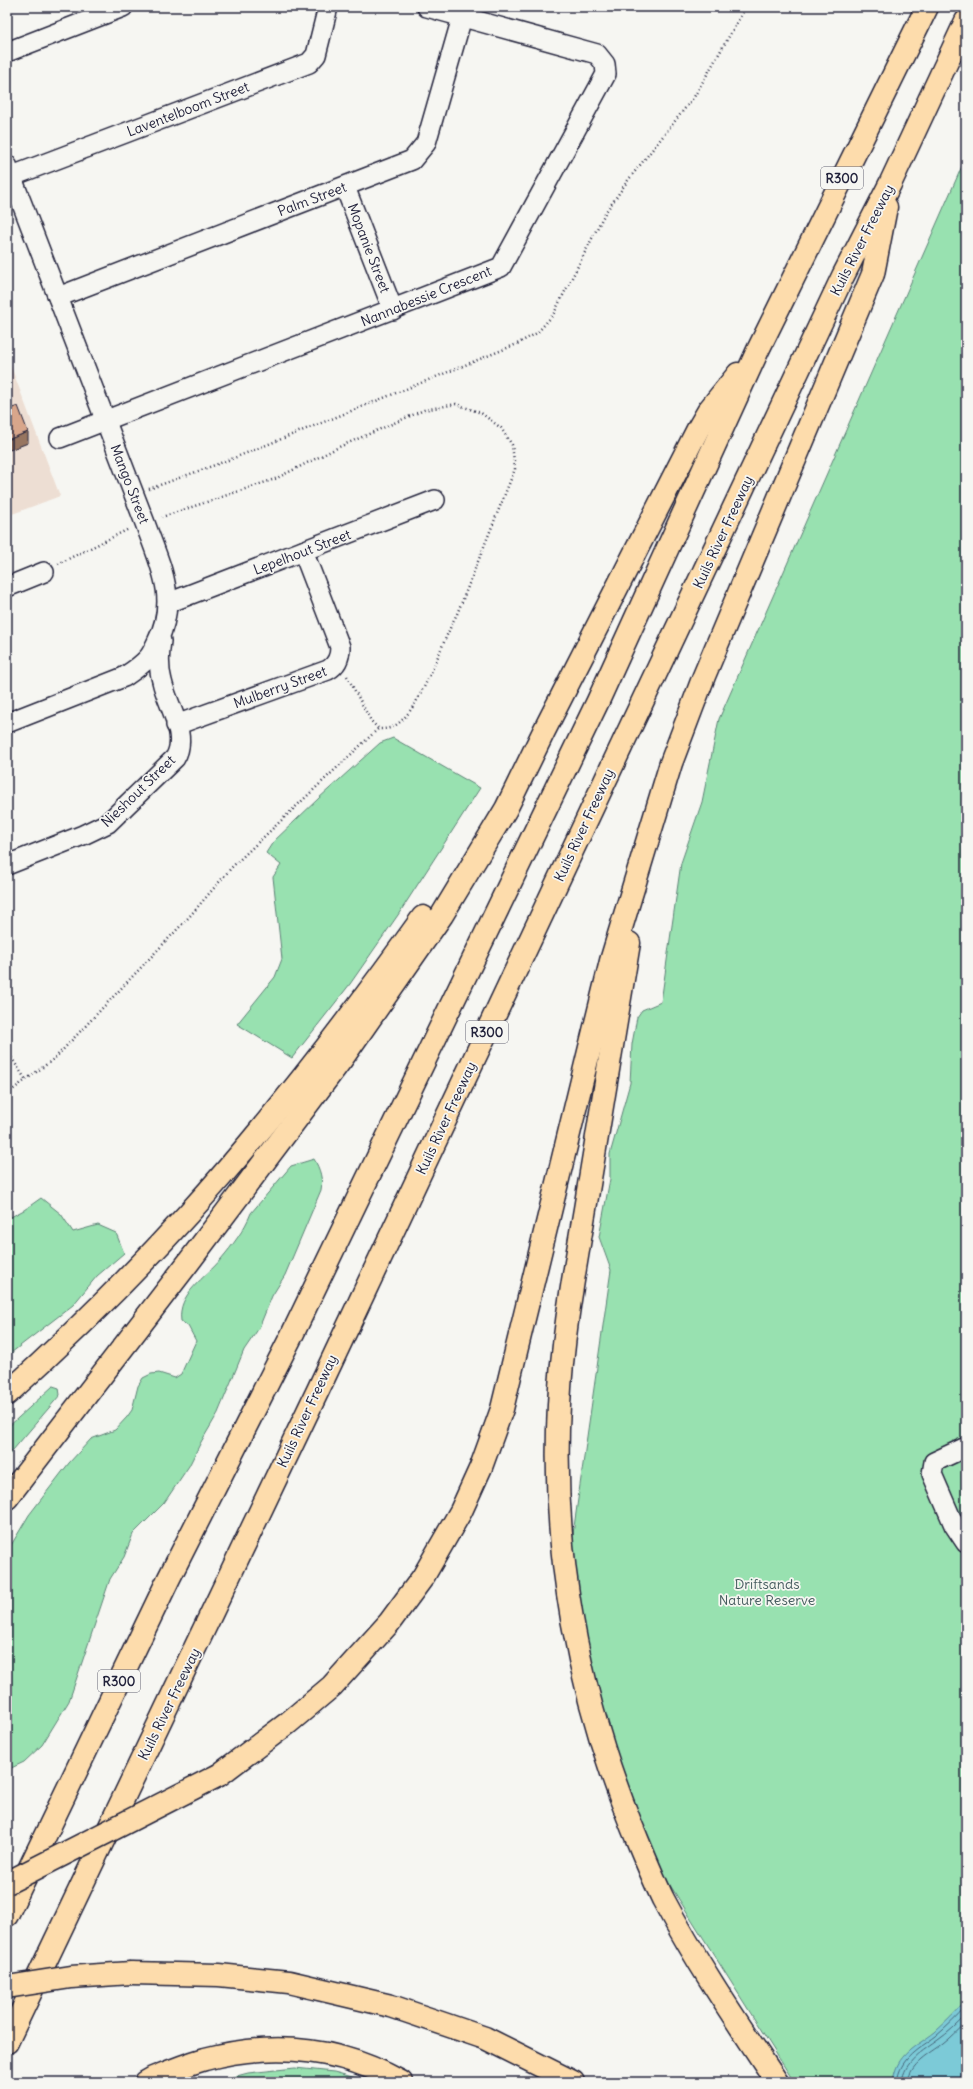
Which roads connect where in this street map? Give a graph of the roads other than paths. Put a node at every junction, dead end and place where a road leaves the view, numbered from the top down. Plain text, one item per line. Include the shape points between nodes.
1 (123, 7) edge
2 (328, 7) edge
3 (427, 7) edge
4 (927, 7) edge
5 (464, 12) edge
6 (966, 21) edge
7 (7, 52) edge
8 (9, 173) edge
9 (890, 184) junction
10 (345, 187) junction
11 (58, 297) junction
12 (393, 310) junction
13 (758, 350) junction
14 (106, 420) junction
15 (60, 438) dead end
16 (436, 500) dead end
17 (303, 551) junction
18 (44, 572) road end
19 (7, 587) edge
20 (168, 603) junction
21 (161, 634) junction
22 (7, 723) edge
23 (176, 725) junction
24 (544, 731) junction
25 (642, 864) junction
26 (7, 865) edge
27 (7, 1394) edge
28 (966, 1447) edge
29 (7, 1498) edge
30 (966, 1543) edge
31 (7, 1883) edge
32 (7, 1915) edge
33 (7, 1986) edge
34 (7, 2042) edge
35 (146, 2082) edge
36 (401, 2082) edge
37 (573, 2082) edge
38 (777, 2082) edge

1 - 7 street
2 - 8 street, Laventelboom Street via 316,55 309,62
3 - 5 street, Nannabessie Crescent
4 - 13 highway, R300
5 - 10 street, Palm Street via 423,150 405,164
5 - 12 street, Nannabessie Crescent via 597,54 605,64 606,74 501,267
6 - 9 highway, Kuils River Freeway / R300
8 - 11 street, Mango Street
9 - 25 highway via 873,274 704,676 671,763
9 - 34 highway, Kuils River Freeway / R300 via 843,276
10 - 11 street, Palm Street
10 - 12 street, Mopanie Street
11 - 14 street, Mango Street
12 - 14 street, Nannabessie Crescent
13 - 24 highway via 709,410 698,429
13 - 32 highway, R300 via 598,702 291,1337 166,1585
14 - 15 street, Nannabessie Crescent
14 - 20 street, Mango Street via 145,523 164,580
16 - 17 street, Lepelhout Street
17 - 20 street, Lepelhout Street
17 - 23 street, Mulberry Street via 340,647 338,660 328,670
18 - 19 street
20 - 21 street, Mango Street
21 - 22 street, Mango Street via 150,657 124,677
21 - 23 street, Nieshout Street via 159,670
23 - 26 street, Nieshout Street via 180,742 175,758 108,823
24 - 27 highway via 452,875 405,942 341,1030 244,1150 188,1215 122,1284
24 - 29 highway via 506,809 476,861 380,1006 188,1264
25 - 31 highway, bridge via 611,961 502,1409 481,1467 461,1511 423,1578 389,1623 332,1686 219,1776
25 - 38 highway via 572,1283 563,1351 558,1459 569,1602 598,1732 642,1850 662,1896 696,1957
28 - 30 street via 934,1462 932,1474 954,1525
33 - 37 highway, bridge via 71,1977 132,1973 219,1975 289,1982 391,2006 485,2038
35 - 36 highway via 205,2059 249,2051 294,2049 334,2054 363,2063

